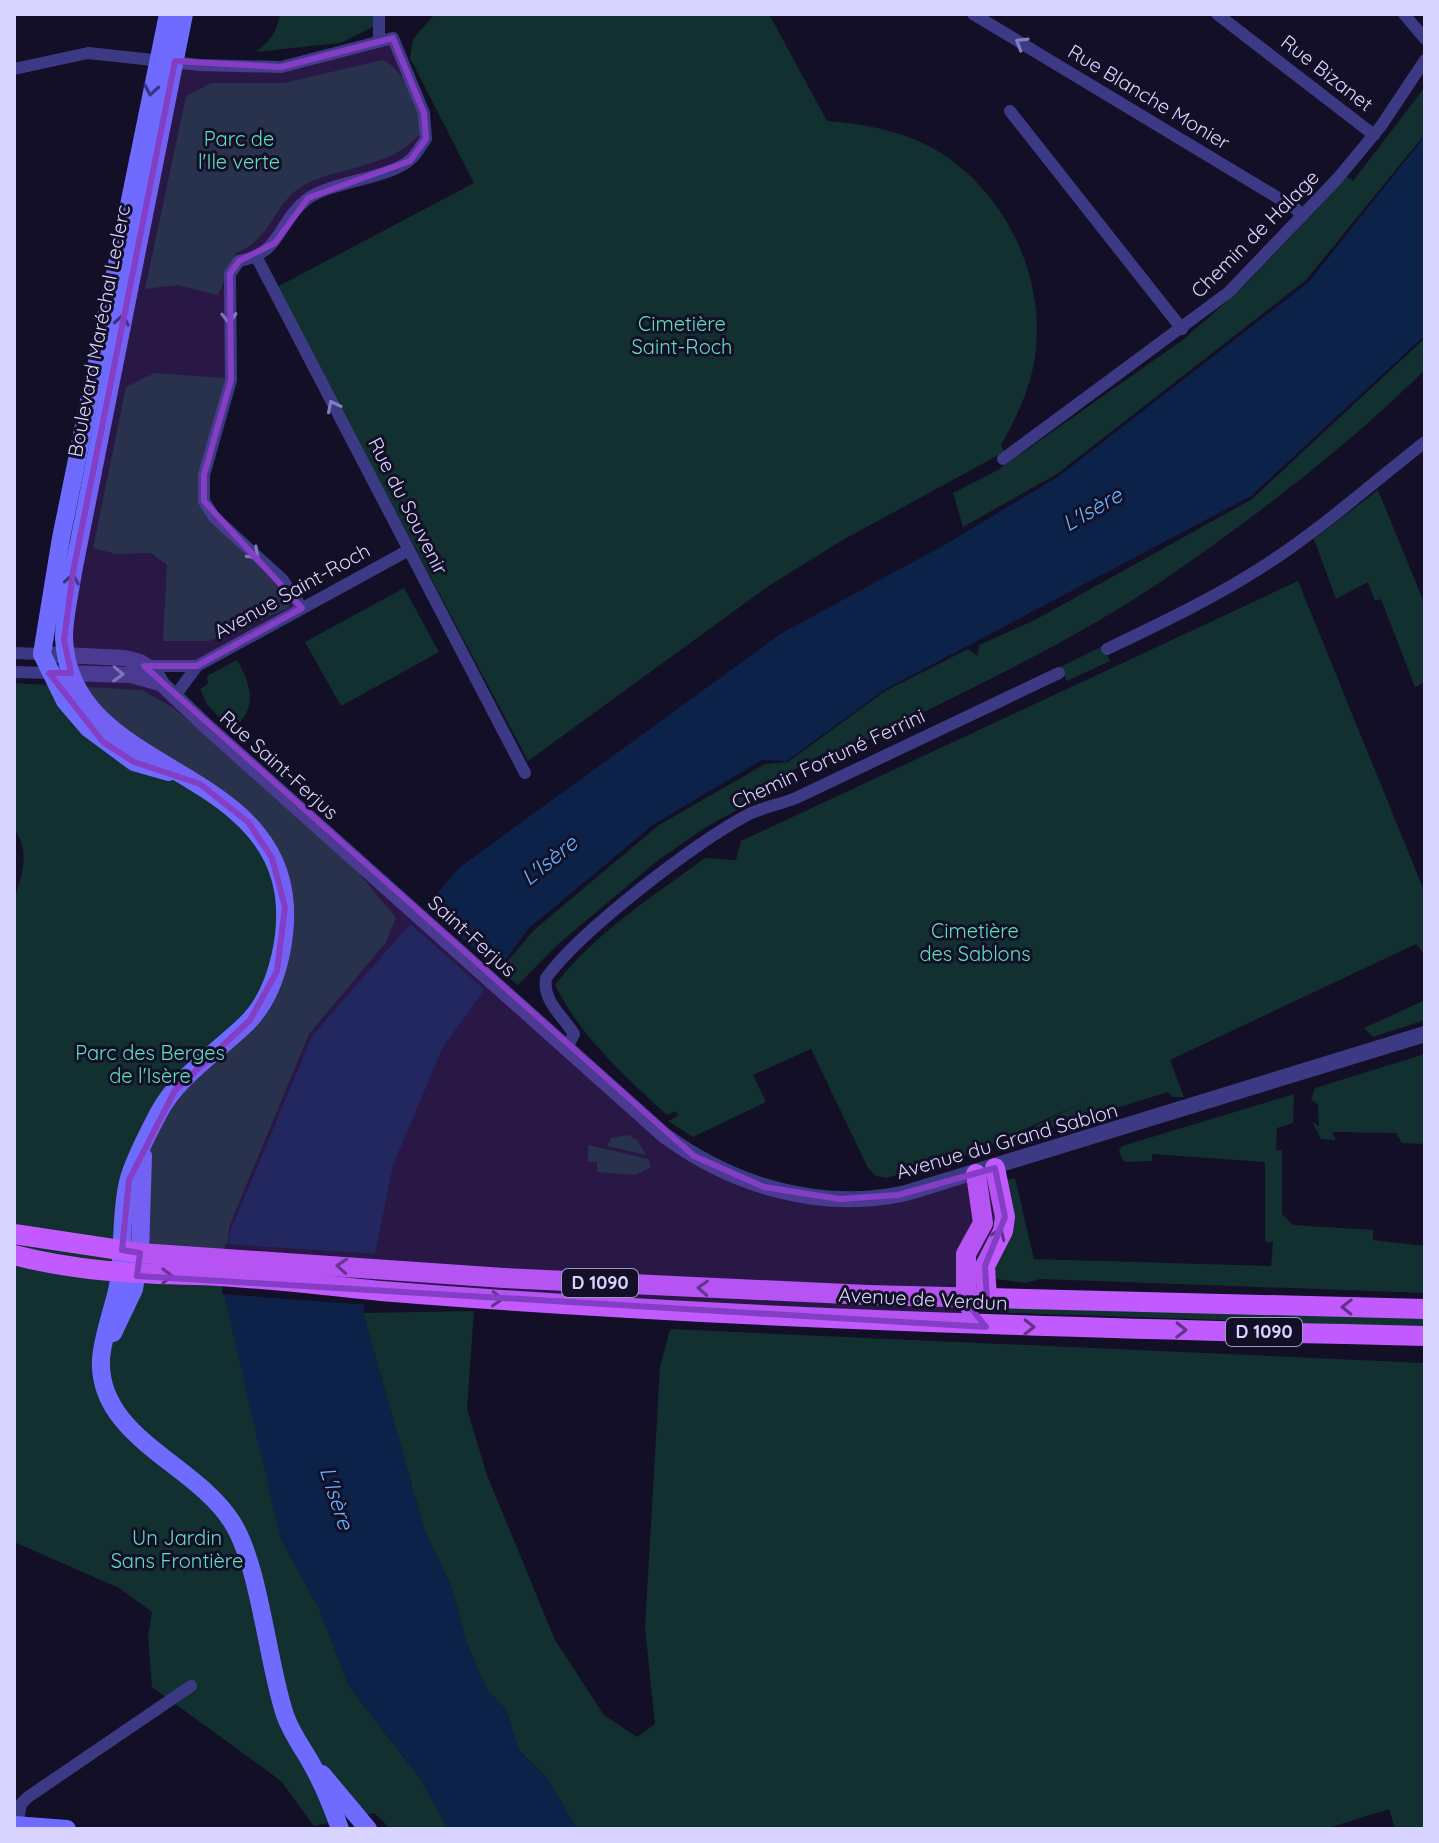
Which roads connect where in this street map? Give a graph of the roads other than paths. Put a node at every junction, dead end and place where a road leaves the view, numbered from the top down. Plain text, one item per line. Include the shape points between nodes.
1 (168, 14) edge
2 (184, 14) edge
3 (379, 14) edge
4 (973, 14) edge
5 (1217, 14) edge
6 (1404, 14) edge
7 (1425, 39) edge
8 (379, 41) junction
9 (156, 58) junction
10 (1425, 60) edge
11 (175, 61) junction
12 (14, 69) edge
13 (1010, 111) dead end
14 (1374, 135) junction
15 (1302, 216) junction
16 (257, 258) junction
17 (1182, 329) junction
18 (1425, 442) edge
19 (1003, 459) dead end
20 (407, 551) junction
21 (302, 608) junction
22 (1107, 649) dead end
23 (14, 653) edge
24 (42, 654) junction
25 (70, 665) junction
26 (146, 666) junction
27 (197, 666) junction
28 (14, 672) edge
29 (49, 673) junction
30 (1059, 673) dead end
31 (162, 684) junction
32 (175, 696) junction
33 (525, 773) dead end
34 (179, 774) junction
35 (372, 874) joint
36 (546, 1029) joint
37 (1425, 1034) edge
38 (567, 1048) junction
39 (985, 1171) junction
40 (14, 1234) edge
41 (131, 1252) junction
42 (14, 1255) edge
43 (198, 1266) junction
44 (128, 1275) junction
45 (974, 1302) junction
46 (1425, 1309) edge
47 (812, 1318) junction
48 (986, 1327) junction
49 (1425, 1336) edge
50 (191, 1686) dead end
51 (311, 1763) junction
52 (16, 1825) edge
53 (67, 1829) edge
54 (340, 1829) edge
55 (368, 1829) edge

1 - 9 main road, Boulevard Maréchal Leclerc
2 - 11 main road, Boulevard Maréchal Leclerc
3 - 8 street
15 -> 4 street, Rue Blanche Monier
5 - 14 street, Rue Bizanet
6 - 7 street
8 - 11 street via 281,67
8 - 16 street via 393,38 424,113 426,139 410,161 308,198 275,243
9 - 11 street
9 - 12 street via 77,53
9 -> 24 main road, Boulevard Maréchal Leclerc
10 - 14 street, Chemin de Halage
25 -> 11 main road, Boulevard Maréchal Leclerc via 64,640 73,572
13 - 17 street
14 - 15 street, Chemin de Halage
15 - 17 street, Chemin de Halage via 1229,292
20 -> 16 street, Rue du Souvenir
16 -> 21 street via 239,261 230,274 231,380 204,475 204,501 214,517 283,580
17 - 19 street, Chemin de Halage
18 - 22 street via 1261,568 1204,603
20 - 21 street, Avenue Saint-Roch
20 - 33 street, Rue du Souvenir
21 - 27 street, Avenue Saint-Roch
23 - 24 street, Avenue Saint-Roch
24 - 25 street, Avenue Saint-Roch
24 - 29 main road
25 - 26 street, Avenue Saint-Roch via 125,658
25 - 29 street, Avenue Saint-Roch
25 -> 31 street, Avenue Saint-Roch
25 - 34 main road via 100,719
26 - 27 street, Avenue Saint-Roch
26 - 31 street
27 - 32 street, Avenue Saint-Roch
28 - 29 street, Avenue Saint-Roch
29 - 34 main road via 70,708 103,742 134,762
30 - 38 street, Chemin Fortuné Ferrini via 796,798 752,813 666,871 600,924 546,978 549,1000 574,1034
31 - 32 street, Rue Saint-Ferjus
32 - 35 street, Rue Saint-Ferjus
34 - 41 main road via 233,808 265,845 279,874 286,927 277,971 250,1020 185,1077 159,1112 129,1180
35 - 36 street, Saint-Ferjus
36 - 38 street, Avenue du Grand Sablon
37 - 39 street, Avenue du Grand Sablon
38 - 39 street, Avenue du Grand Sablon via 683,1148 717,1169 764,1187 840,1199 898,1195
39 - 45 main road via 983,1223 966,1254
40 - 41 main road, D 1090
41 - 43 main road, D 1090
41 - 44 main road
42 - 44 main road, D 1090
44 -> 43 main road, D 1090
45 -> 43 main road, Avenue de Verdun / D 1090 via 420,1272
43 -> 47 main road, Avenue de Verdun / D 1090 via 419,1294
44 - 51 main road via 130,1299 101,1359 104,1384 115,1409 133,1430 205,1489 233,1523 247,1560 279,1696
46 -> 45 main road, Avenue de Verdun / D 1090
45 - 47 main road
45 - 48 main road
47 - 48 main road, Avenue de Verdun / D 1090
48 -> 49 main road, Avenue de Verdun / D 1090
50 - 52 street via 28,1797
51 - 54 main road
51 - 55 main road
52 - 53 main road

